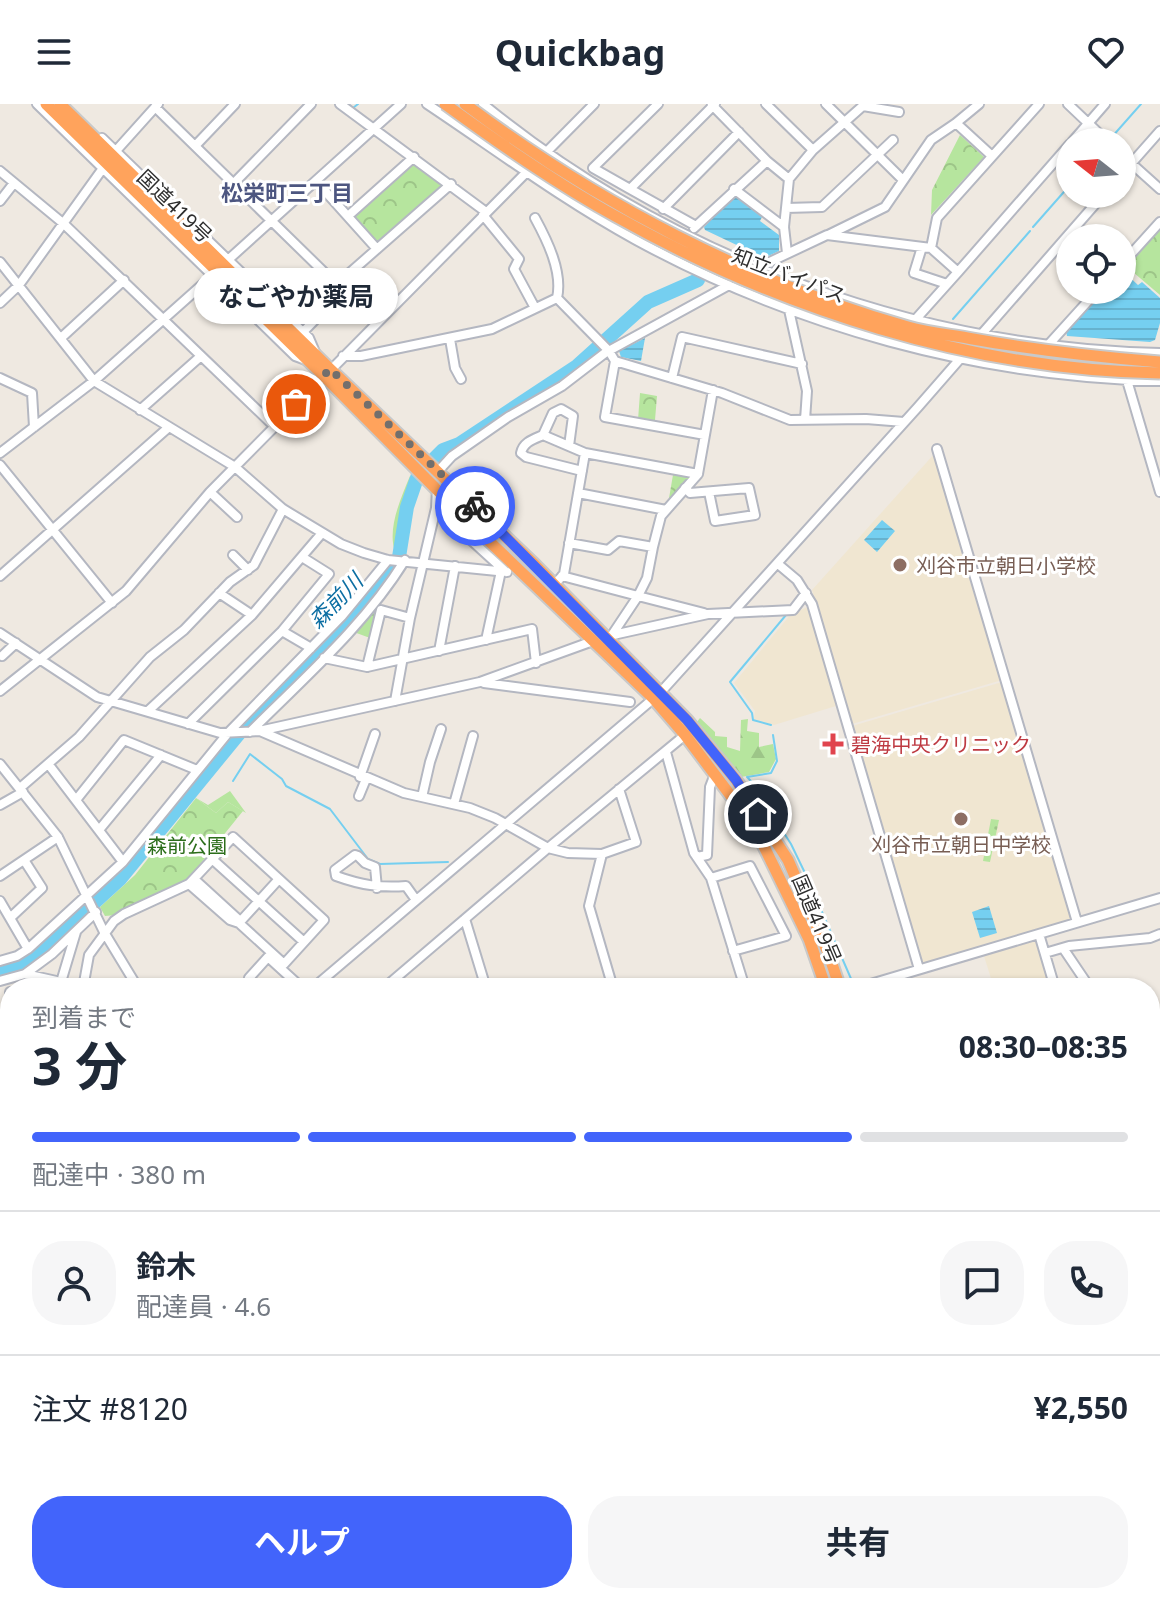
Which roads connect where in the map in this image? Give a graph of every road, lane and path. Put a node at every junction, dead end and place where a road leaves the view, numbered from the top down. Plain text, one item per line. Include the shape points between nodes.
1 (37, 104) edge
2 (46, 104) edge
3 (60, 104) edge
4 (67, 104) edge
5 (235, 104) edge
6 (311, 104) edge
7 (340, 104) edge
8 (401, 104) edge
9 (427, 104) edge
10 (445, 104) edge
11 (465, 104) edge
12 (483, 104) edge
13 (576, 104) edge
14 (594, 104) edge
15 (658, 104) edge
16 (766, 104) edge
17 (826, 104) edge
18 (979, 104) edge
19 (1039, 104) edge
20 (1068, 104) edge
21 (1105, 104) edge
22 (713, 105) edge
23 (864, 105) edge
24 (157, 106) edge
25 (899, 112) dead end
26 (585, 113) junction
27 (845, 123) junction
28 (956, 123) junction
29 (1088, 123) junction
30 (373, 128) junction
31 (1084, 128) edge
32 (1093, 128) edge
33 (1160, 131) edge
34 (739, 132) junction
35 (893, 140) dead end
36 (195, 146) junction
37 (813, 150) junction
38 (546, 152) junction
39 (877, 155) junction
40 (992, 156) junction
41 (414, 157) junction
42 (1136, 158) edge
43 (109, 159) junction
44 (1056, 160) edge
45 (767, 161) junction
46 (1136, 168) edge
47 (0, 171) edge
48 (527, 171) junction
49 (789, 179) junction
50 (903, 180) junction
51 (316, 181) junction
52 (14, 183) junction
53 (234, 183) junction
54 (451, 184) junction
55 (630, 189) junction
56 (734, 189) junction
57 (1160, 189) edge
58 (0, 201) edge
59 (786, 208) junction
60 (1092, 208) edge
61 (663, 209) junction
62 (485, 213) junction
63 (348, 216) junction
64 (535, 218) dead end
65 (271, 221) junction
66 (1160, 222) edge
67 (64, 224) junction
68 (696, 226) junction
69 (784, 227) junction
70 (689, 235) junction
71 (827, 235) junction
72 (927, 248) junction
73 (377, 249) junction
74 (1136, 249) edge
75 (787, 253) junction
76 (229, 259) junction
77 (0, 262) edge
78 (759, 267) junction
79 (958, 272) junction
80 (212, 276) junction
81 (124, 280) junction
82 (947, 284) junction
83 (19, 285) junction
84 (729, 285) junction
85 (340, 287) junction
86 (557, 298) junction
87 (0, 303) edge
88 (1085, 304) edge
89 (535, 308) junction
90 (789, 310) junction
91 (164, 319) junction
92 (915, 320) junction
93 (376, 323) junction
94 (303, 332) junction
95 (981, 334) junction
96 (61, 338) junction
97 (450, 339) junction
98 (1050, 343) junction
99 (608, 350) junction
100 (1124, 352) junction
101 (1159, 353) edge
102 (201, 356) junction
103 (343, 356) junction
104 (313, 359) junction
105 (959, 359) junction
106 (615, 361) junction
107 (802, 364) junction
108 (327, 372) junction
109 (1160, 373) edge
110 (0, 378) edge
111 (672, 378) junction
112 (461, 379) dead end
113 (1126, 380) junction
114 (94, 381) junction
115 (1160, 381) edge
116 (713, 390) junction
117 (140, 410) junction
118 (912, 413) junction
119 (925, 417) dead end
120 (805, 420) junction
121 (904, 422) junction
122 (274, 426) junction
123 (34, 427) junction
124 (169, 427) junction
125 (543, 435) junction
126 (705, 435) junction
127 (569, 446) junction
128 (937, 449) dead end
129 (0, 453) edge
130 (585, 453) junction
131 (433, 463) junction
132 (0, 465) edge
133 (235, 467) junction
134 (582, 471) junction
135 (698, 474) junction
136 (437, 487) junction
137 (685, 488) junction
138 (210, 492) junction
139 (709, 492) junction
140 (1160, 492) edge
141 (578, 493) junction
142 (436, 508) junction
143 (283, 509) junction
144 (666, 510) junction
145 (237, 517) dead end
146 (52, 529) junction
147 (322, 533) junction
148 (569, 543) junction
149 (653, 547) junction
150 (233, 555) dead end
151 (302, 557) junction
152 (388, 560) junction
153 (405, 560) junction
154 (424, 562) junction
155 (778, 564) junction
156 (455, 566) junction
157 (248, 570) junction
158 (501, 571) junction
159 (0, 576) edge
160 (558, 580) junction
161 (219, 593) junction
162 (806, 593) junction
163 (638, 596) junction
164 (112, 603) junction
165 (708, 614) junction
166 (732, 614) junction
167 (252, 615) junction
168 (410, 618) junction
169 (282, 631) junction
170 (0, 633) edge
171 (603, 638) junction
172 (486, 640) junction
173 (16, 643) junction
174 (311, 648) junction
175 (439, 651) junction
176 (2, 656) dead end
177 (324, 658) junction
178 (39, 659) junction
179 (403, 660) junction
180 (536, 663) junction
181 (367, 667) junction
182 (480, 682) junction
183 (0, 691) edge
184 (657, 696) junction
185 (395, 701) junction
186 (111, 702) junction
187 (630, 702) dead end
188 (148, 711) junction
189 (188, 724) junction
190 (441, 729) dead end
191 (254, 731) junction
192 (228, 733) junction
193 (375, 734) dead end
194 (685, 735) junction
195 (473, 736) dead end
196 (666, 752) junction
197 (161, 755) junction
198 (0, 764) edge
199 (49, 765) junction
200 (197, 770) junction
201 (715, 774) junction
202 (363, 778) junction
203 (619, 789) junction
204 (22, 790) junction
205 (359, 796) dead end
206 (422, 797) junction
207 (76, 800) junction
208 (454, 804) junction
209 (0, 805) edge
210 (506, 824) junction
211 (99, 830) junction
212 (58, 837) junction
213 (548, 848) junction
214 (602, 854) junction
215 (697, 857) junction
216 (212, 859) junction
217 (24, 860) junction
218 (123, 862) junction
219 (0, 876) edge
220 (711, 878) junction
221 (279, 879) junction
222 (192, 881) junction
223 (377, 888) junction
224 (88, 896) junction
225 (1160, 898) edge
226 (416, 900) junction
227 (258, 901) junction
228 (0, 902) edge
229 (96, 912) junction
230 (10, 918) junction
231 (465, 919) junction
232 (240, 922) junction
233 (1077, 922) junction
234 (76, 931) junction
235 (104, 932) junction
236 (1039, 934) junction
237 (1160, 934) edge
238 (304, 942) junction
239 (1063, 948) junction
240 (28, 949) junction
241 (733, 951) junction
242 (1045, 953) junction
243 (0, 961) edge
244 (919, 969) junction
245 (25, 974) junction
246 (11, 978) edge
247 (43, 978) edge
248 (62, 978) edge
249 (85, 978) edge
250 (132, 978) edge
251 (249, 978) edge
252 (291, 978) edge
253 (325, 978) edge
254 (396, 978) edge
255 (483, 978) edge
256 (610, 978) edge
257 (742, 978) edge
258 (823, 978) edge
259 (837, 978) edge
260 (890, 978) edge
261 (1052, 978) edge
262 (1083, 978) edge

1 - 43 street
2 - 43 highway, 国道419号
3 - 43 highway, 国道419号
4 - 43 street
5 - 36 street
6 - 53 street
7 - 30 street
8 - 30 street
9 - 48 street
10 - 109 highway, 知立バイパス, bridge via 617,217 747,281 815,307 991,355 1073,368
11 - 101 highway, 知立バイパス, bridge via 623,207 817,297 910,327 1071,355
12 - 38 street
13 - 26 street
14 - 26 street
15 - 55 street via 593,168
16 - 37 street
17 - 27 street
18 - 28 street
19 - 40 street
20 - 29 street
21 - 29 street
22 - 34 street
22 - 55 street
23 - 25 street
23 - 27 street
24 - 36 street
24 - 43 street
26 - 38 street
27 - 37 street
27 - 39 street
28 - 40 street
28 - 50 street via 931,140
29 - 31 street
29 - 32 street
30 - 41 street
30 - 51 street
33 - 42 street
34 - 45 street
34 - 61 street
35 - 39 street
36 - 53 street
37 - 49 street
38 - 48 street
38 - 70 street
39 - 50 street
39 - 59 street via 822,207
40 - 72 street via 937,218
41 - 54 street
41 - 63 street
43 - 67 street
43 - 76 street
43 - 80 street
43 - 104 highway, 国道419号
44 - 79 street
45 - 49 street
45 - 56 street
46 - 57 street
47 - 52 street
48 - 62 street
48 - 84 street via 634,238
49 - 59 street
50 - 71 street via 885,207
51 - 63 street
51 - 65 street
52 - 58 street
52 - 67 street
53 - 65 street
54 - 62 street
54 - 73 street
55 - 61 street
56 - 68 street
56 - 69 street
59 - 69 street
60 - 95 street
61 - 68 street
62 - 89 street via 519,259 514,269
62 - 93 street
63 - 73 street
64 - 86 street via 560,285
65 - 76 street
65 - 85 street
66 - 74 street
67 - 81 street
67 - 83 street
68 - 70 street
69 - 75 street
70 - 78 street
71 - 72 street
71 - 75 street
72 - 79 street
72 - 82 street via 914,273
73 - 85 street
75 - 78 street
76 - 94 street
77 - 83 street
78 - 92 street
79 - 82 street
80 - 91 street
80 - 104 street via 295,356
81 - 91 street
81 - 96 street
82 - 92 street
83 - 87 street
83 - 96 street
84 - 90 street
84 - 99 street
85 - 93 street
85 - 94 street
86 - 89 street
86 - 99 street
88 - 98 street
89 - 97 street via 492,329
90 - 105 street
90 - 107 street
91 - 102 street
91 - 114 street
92 - 95 street
93 - 103 street
94 - 104 street
95 - 98 street
95 - 105 street
96 - 114 street
97 - 103 street
97 - 112 street
98 - 100 street
99 - 106 street
99 - 131 street via 562,386
100 - 101 street
100 - 113 street
102 - 117 street
102 - 122 street
103 - 108 street
104 - 108 highway, 国道419号
105 - 113 street
105 - 118 street
106 - 111 street
106 - 126 street via 605,417
107 - 111 street via 682,337
107 - 120 street
108 - 122 street
108 - 131 highway, 国道419号
108 - 136 highway, 国道419号
110 - 123 street via 32,393
111 - 116 street
113 - 115 street
113 - 140 street
114 - 117 street
114 - 123 street
116 - 120 street via 790,420
116 - 126 street
117 - 124 street
118 - 119 street
118 - 121 street
120 - 121 street
121 - 155 street
122 - 133 street
123 - 129 street
124 - 133 street
124 - 146 street
125 - 127 street
125 - 127 street via 553,413 561,409 573,416
125 - 134 street via 530,440 521,453
126 - 135 street
127 - 130 street
128 - 233 street
130 - 134 street
130 - 135 street
131 - 160 highway, 国道419号
132 - 146 street
133 - 138 street
133 - 143 street
134 - 141 street
135 - 137 street
136 - 142 street
136 - 171 highway, 国道419号
137 - 139 street via 690,493
137 - 144 street
138 - 145 street
138 - 164 street
139 - 139 street via 749,488 755,515 715,521
141 - 144 street
141 - 148 street
142 - 154 street
142 - 158 street via 507,572
143 - 147 street
143 - 157 street
144 - 149 street
146 - 159 street
146 - 164 street
147 - 151 street
147 - 152 street
148 - 149 street via 608,550 619,541
148 - 160 street
149 - 163 street
150 - 157 street
151 - 167 street
151 - 169 street via 329,574
152 - 153 street
152 - 174 street
153 - 154 street
153 - 177 street via 391,584
154 - 156 street
154 - 168 street
155 - 162 street
155 - 166 street
156 - 158 street
156 - 175 street
157 - 161 street
158 - 172 street
160 - 163 street
160 - 171 highway, 国道419号
161 - 167 street
161 - 186 street
162 - 166 street via 793,610
162 - 244 street
163 - 165 street
163 - 171 street
164 - 178 street
165 - 166 street
165 - 171 street
166 - 184 street
167 - 188 street
168 - 179 street
168 - 181 street via 381,610
169 - 174 street
169 - 189 street
170 - 173 street
171 - 180 street
171 - 184 highway, 国道419号
172 - 175 street
172 - 180 street via 532,629
173 - 176 street
173 - 178 street
174 - 192 street
175 - 179 street
177 - 181 street
177 - 191 street
178 - 183 street
178 - 186 street
179 - 181 street
179 - 185 street
180 - 182 street
182 - 185 street
182 - 187 street
184 - 194 highway, 国道419号
184 - 210 street
184 - 259 highway, 国道419号 via 687,720 736,780 788,860
185 - 191 street
186 - 188 street
186 - 199 street
188 - 189 street
189 - 192 street
190 - 206 street
191 - 192 street
191 - 202 street
192 - 200 street
193 - 202 street
194 - 196 street
194 - 201 highway, 国道419号
195 - 208 street
196 - 203 street
196 - 215 street
197 - 200 street
197 - 207 street via 124,740
197 - 211 street
198 - 204 street
199 - 204 street
199 - 207 street
200 - 218 street
201 - 215 street via 707,855
201 - 258 highway, 国道419号 via 755,828
202 - 205 street
202 - 206 street
203 - 213 street
203 - 214 street via 636,842
204 - 209 street
204 - 212 street
206 - 208 street
207 - 211 street
208 - 210 street
210 - 213 street
210 - 226 street
211 - 218 street
212 - 217 street
212 - 224 street
213 - 214 street
213 - 231 street
214 - 256 street via 589,906
215 - 220 street
216 - 221 street via 233,837
216 - 222 street
216 - 227 street
217 - 219 street
217 - 230 street via 42,888
218 - 224 street
220 - 241 street
220 - 241 street via 750,866 786,936
221 - 227 street
221 - 238 street via 324,920
222 - 232 street via 230,920
222 - 235 street via 124,914
223 - 223 street via 336,876 335,870 358,856 375,867
223 - 226 street via 406,886
224 - 229 street
224 - 240 street
225 - 233 street
226 - 253 street
227 - 232 street
227 - 238 street
228 - 230 street
229 - 234 street
229 - 235 street
230 - 240 street
231 - 254 street
231 - 255 street
232 - 238 street via 284,964
233 - 236 street
234 - 245 street
234 - 248 street
235 - 249 street via 89,955
235 - 250 street
236 - 242 street
236 - 244 street
237 - 239 street
239 - 242 street
239 - 262 street
240 - 243 street
241 - 257 street
242 - 261 street
244 - 260 street
245 - 246 street
245 - 247 street
251 - 252 street via 268,957

